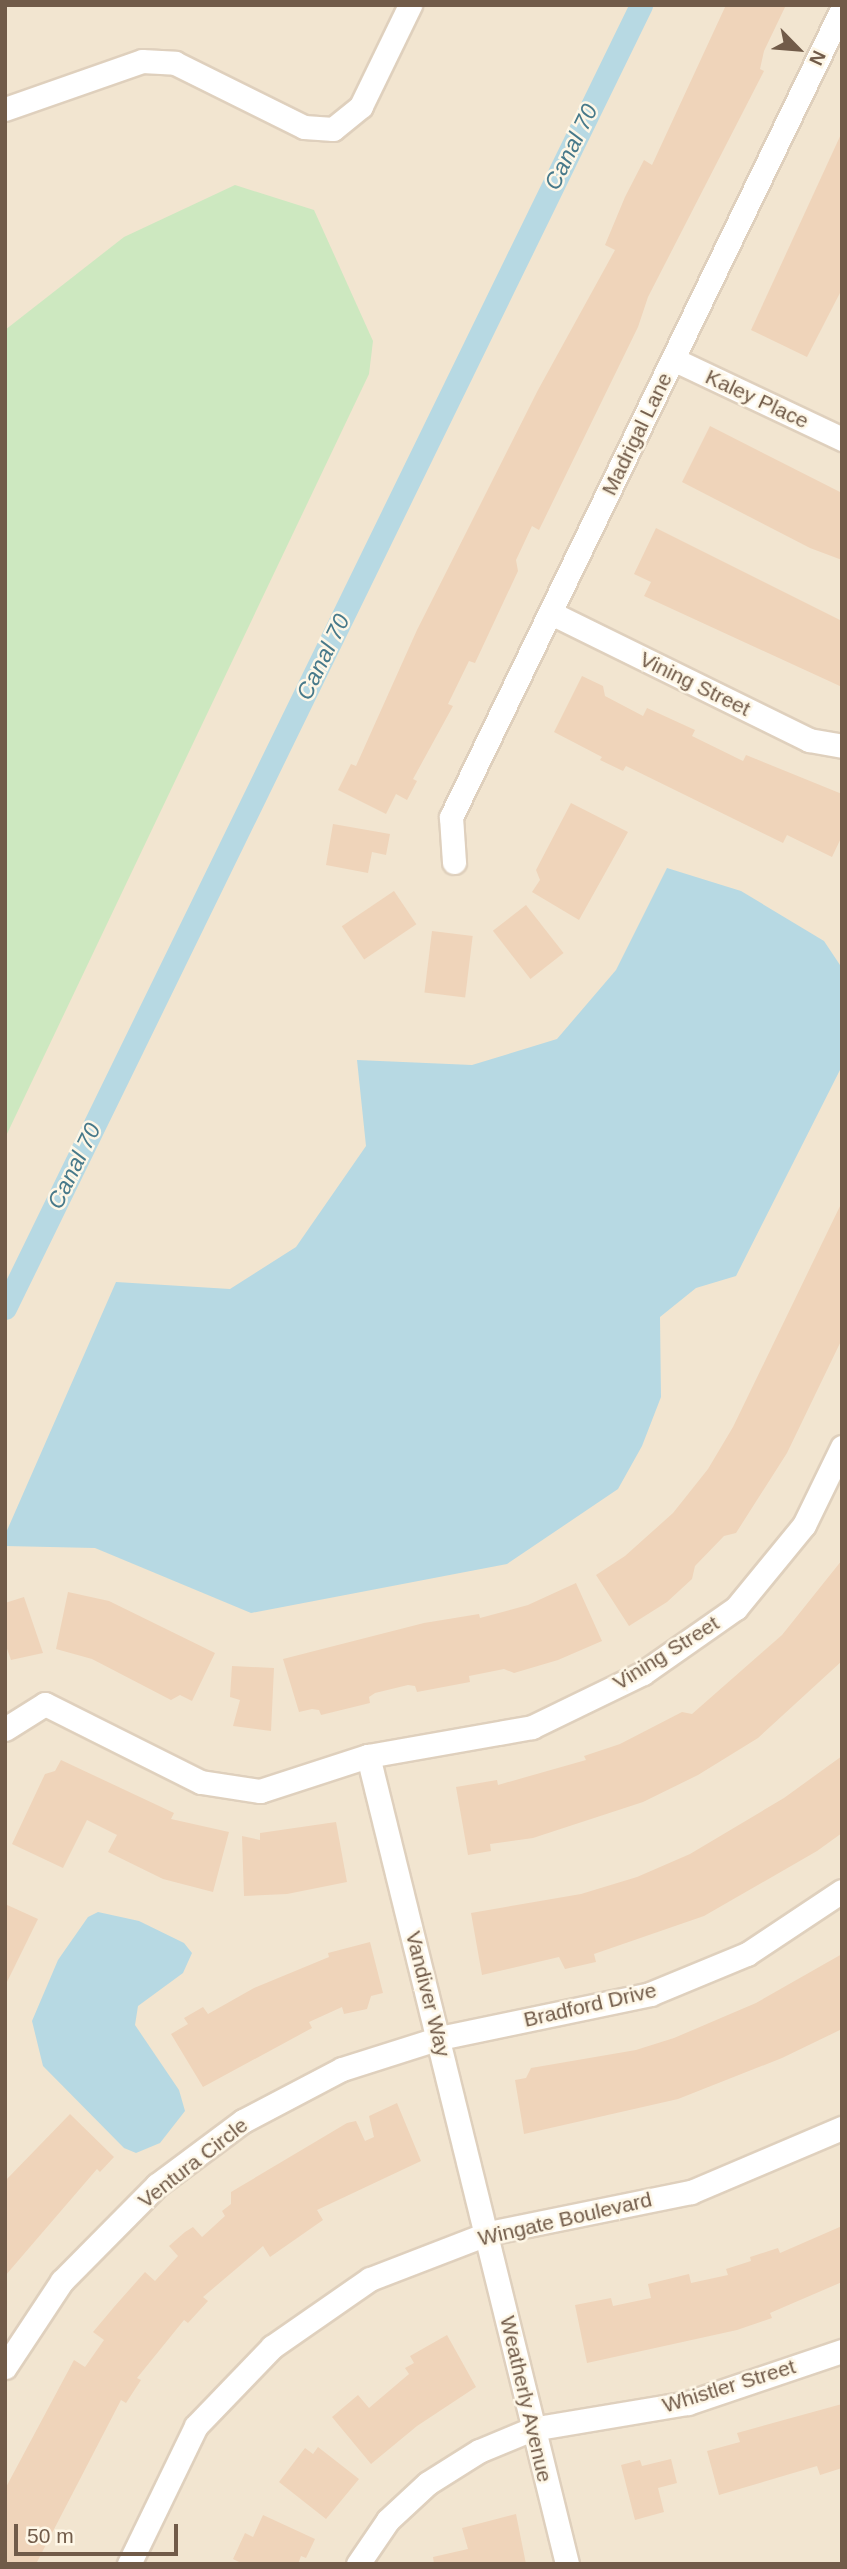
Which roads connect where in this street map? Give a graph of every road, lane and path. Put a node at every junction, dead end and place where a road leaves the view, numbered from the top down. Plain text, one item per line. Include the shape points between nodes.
1 (410, 5) edge
2 (842, 9) edge
3 (5, 109) edge
4 (673, 359) junction
5 (842, 439) edge
6 (551, 613) junction
7 (842, 746) edge
8 (454, 863) dead end
9 (842, 1447) edge
10 (5, 1729) edge
11 (368, 1756) junction
12 (842, 1891) edge
13 (440, 2038) junction
14 (842, 2128) edge
15 (488, 2233) junction
16 (842, 2351) edge
17 (5, 2367) edge
18 (532, 2429) junction
19 (129, 2564) edge
20 (358, 2564) edge
21 (567, 2564) edge

1 - 3 street via 361,106 333,129 304,127 175,63 142,61
2 - 4 street, Madrigal Lane
4 - 5 street, Kaley Place
4 - 6 street, Madrigal Lane
6 - 7 street, Vining Street via 809,740
6 - 8 street, Madrigal Lane via 451,817
9 - 11 street, Vining Street via 804,1525 736,1608 643,1673 532,1727
10 - 11 street via 45,1704 201,1782 260,1791
11 - 13 street, Vandiver Way
12 - 13 street, Bradford Drive via 747,1954 650,1994
13 - 15 street, Vandiver Way
13 - 17 street, Ventura Circle via 342,2069 243,2121 157,2185 62,2281
14 - 15 street, Wingate Boulevard via 691,2192
15 - 18 street, Weatherly Avenue
15 - 19 street, Wingate Boulevard via 370,2279 272,2347 196,2426
16 - 18 street, Whistler Street via 688,2403
18 - 20 street, Whistler Street via 479,2451 428,2483 388,2520
18 - 21 street, Weatherly Avenue

